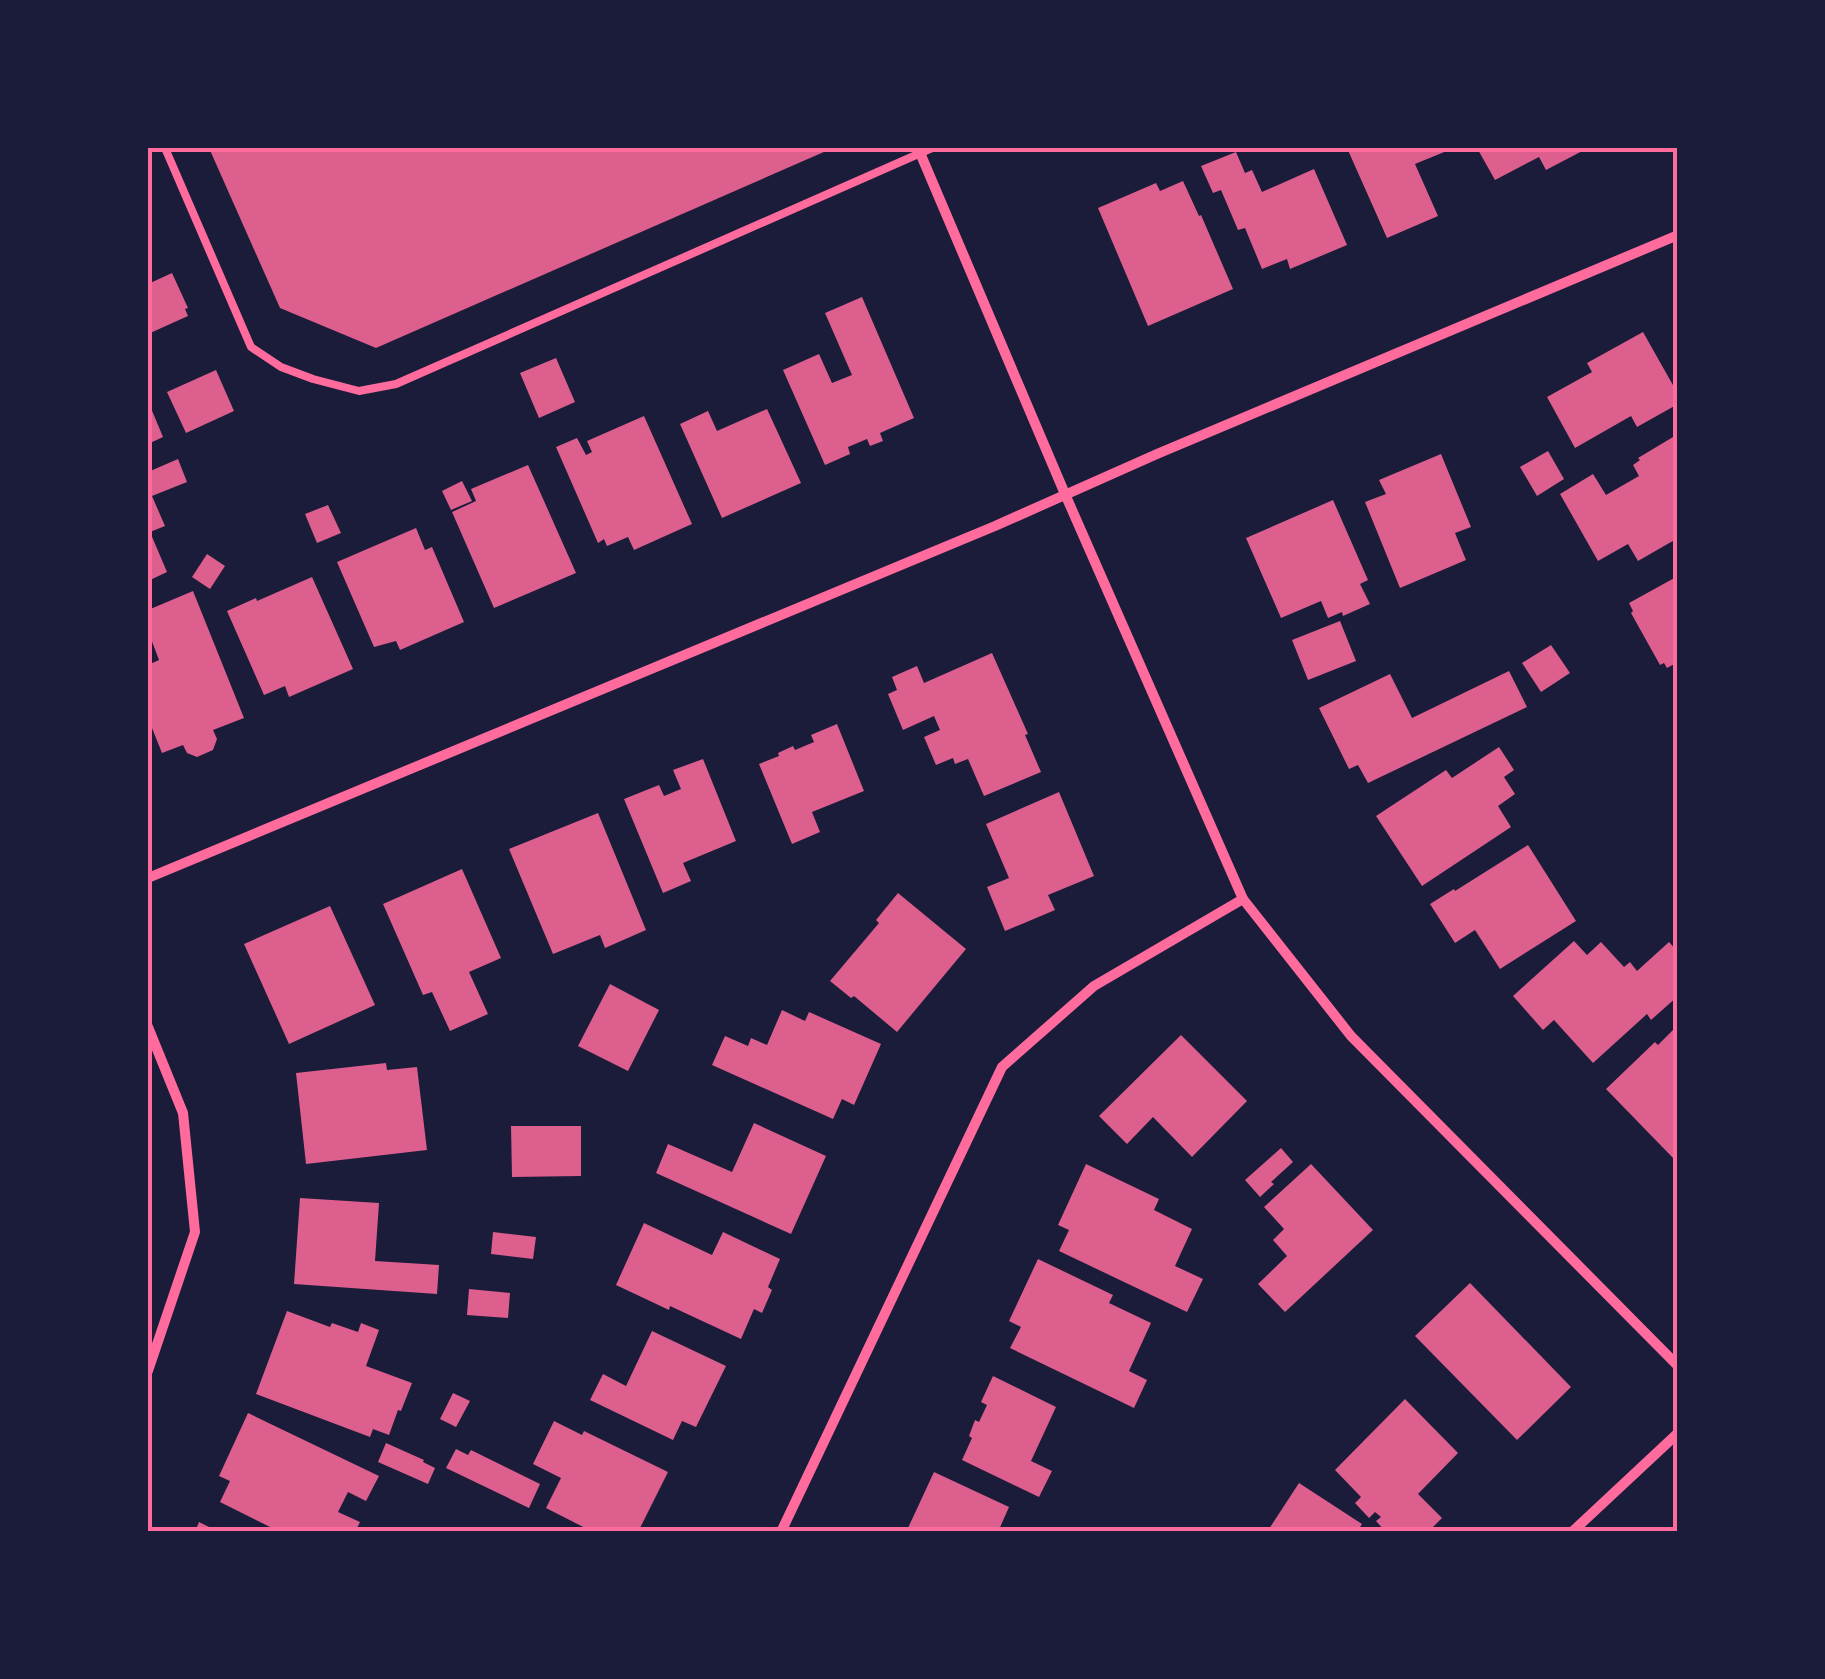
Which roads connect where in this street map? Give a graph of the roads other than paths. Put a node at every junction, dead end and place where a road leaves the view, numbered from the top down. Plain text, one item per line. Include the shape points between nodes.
1 (166, 148) edge
2 (932, 148) edge
3 (919, 150) edge
4 (1678, 235) edge
5 (1066, 494) junction
6 (148, 878) edge
7 (1243, 899) junction
8 (148, 1027) edge
9 (1678, 1366) edge
10 (148, 1370) edge
11 (1678, 1433) edge
12 (781, 1532) edge
13 (1572, 1532) edge

1 - 3 lane via 250,347 281,367 359,391 396,384
2 - 3 lane
3 - 5 street
4 - 5 street
5 - 6 street
5 - 7 street
7 - 9 street via 1351,1036
7 - 12 street via 1094,986 1002,1067
8 - 10 street via 182,1113 195,1232
11 - 13 street

